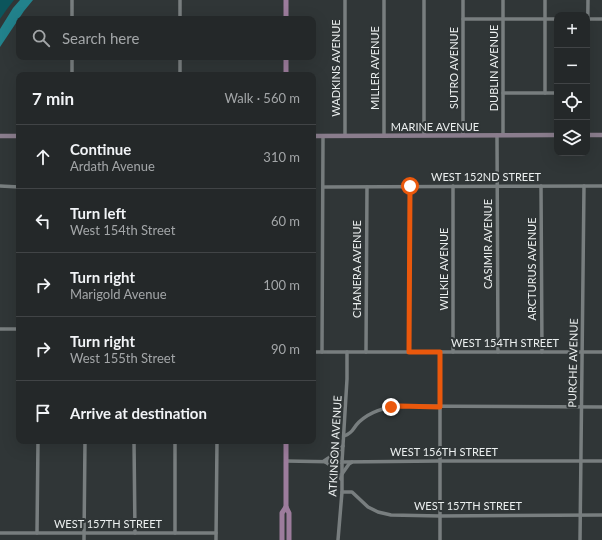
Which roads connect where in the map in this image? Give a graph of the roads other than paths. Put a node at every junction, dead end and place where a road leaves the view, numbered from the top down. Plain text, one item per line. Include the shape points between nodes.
1 (72, 0) edge
2 (180, 0) edge
3 (286, 0) edge
4 (345, 0) edge
5 (384, 0) edge
6 (424, 0) edge
7 (463, 0) edge
8 (503, 0) edge
9 (545, 0) edge
10 (588, 0) edge
11 (587, 12) edge
12 (72, 16) edge
13 (180, 16) edge
14 (286, 16) edge
15 (463, 18) junction
16 (503, 18) junction
17 (545, 18) junction
18 (554, 18) edge
19 (590, 18) edge
20 (602, 18) edge
21 (587, 48) edge
22 (72, 60) edge
23 (180, 60) edge
24 (286, 60) edge
25 (72, 72) edge
26 (180, 72) edge
27 (286, 72) edge
28 (587, 84) edge
29 (503, 93) junction
30 (545, 93) junction
31 (554, 93) edge
32 (424, 135) junction
33 (463, 135) junction
34 (497, 135) junction
35 (503, 135) junction
36 (554, 135) edge
37 (590, 135) edge
38 (602, 135) edge
39 (0, 136) edge
40 (16, 136) edge
41 (316, 136) edge
42 (323, 136) junction
43 (345, 136) junction
44 (384, 136) junction
45 (0, 186) edge
46 (16, 186) edge
47 (410, 186) junction
48 (453, 186) junction
49 (497, 186) junction
50 (541, 186) junction
51 (584, 186) junction
52 (602, 186) edge
53 (323, 187) junction
54 (367, 187) junction
55 (0, 328) edge
56 (16, 328) edge
57 (316, 352) edge
58 (322, 352) junction
59 (347, 352) junction
60 (366, 352) junction
61 (409, 352) junction
62 (440, 352) junction
63 (453, 352) junction
64 (498, 352) junction
65 (542, 352) junction
66 (582, 352) junction
67 (602, 352) edge
68 (582, 406) junction
69 (602, 406) edge
70 (440, 407) junction
71 (344, 436) junction
72 (38, 444) edge
73 (85, 444) edge
74 (134, 444) edge
75 (175, 444) edge
76 (217, 444) edge
77 (286, 444) edge
78 (343, 446) junction
79 (286, 461) junction
80 (324, 461) junction
81 (440, 461) junction
82 (581, 461) junction
83 (602, 461) edge
84 (342, 462) junction
85 (353, 462) junction
86 (342, 475) junction
87 (342, 480) junction
88 (342, 492) junction
89 (286, 507) junction
90 (580, 515) junction
91 (602, 515) edge
92 (440, 516) junction
93 (0, 533) edge
94 (38, 533) junction
95 (84, 533) junction
96 (135, 533) junction
97 (175, 533) junction
98 (216, 533) junction
99 (84, 540) edge
100 (216, 540) edge
101 (282, 540) edge
102 (289, 540) edge
103 (338, 540) edge
104 (440, 540) edge
105 (580, 540) edge

1 - 12 street
2 - 13 street
3 - 14 main road
4 - 43 street, WADKINS AVENUE
5 - 44 street, MILLER AVENUE
6 - 32 street
7 - 15 street, SUTRO AVENUE
8 - 16 street, DUBLIN AVENUE
9 - 17 street
10 - 11 street
15 - 16 street
15 - 33 street, SUTRO AVENUE
16 - 17 street
16 - 29 street, DUBLIN AVENUE
17 - 18 street
17 - 30 street
19 - 20 street
21 - 28 street
22 - 25 street
23 - 26 street
24 - 27 main road
29 - 30 street
29 - 35 street, DUBLIN AVENUE
30 - 31 street
32 - 33 main road, MARINE AVENUE
32 - 44 main road, MARINE AVENUE
33 - 34 main road, MARINE AVENUE
34 - 35 main road, MARINE AVENUE
34 - 49 street, CASIMIR AVENUE
35 - 36 main road, MARINE AVENUE
37 - 38 main road
39 - 40 main road
41 - 42 main road, MARINE AVENUE
42 - 43 main road, MARINE AVENUE
42 - 53 street
43 - 44 main road, MARINE AVENUE
45 - 46 street
47 - 48 street, WEST 152ND STREET
47 - 54 street, WEST 152ND STREET
47 - 61 street
48 - 49 street, WEST 152ND STREET
48 - 63 street, WILKIE AVENUE
49 - 50 street, WEST 152ND STREET
49 - 64 street, CASIMIR AVENUE
50 - 51 street, WEST 152ND STREET
50 - 65 street, ARCTURUS AVENUE
51 - 52 street, WEST 152ND STREET
51 - 66 street, PURCHE AVENUE
53 - 54 street, WEST 152ND STREET
53 - 58 street
54 - 60 street, CHANERA AVENUE
55 - 56 street
57 - 58 street, WEST 154TH STREET
58 - 59 street, WEST 154TH STREET
59 - 60 street, WEST 154TH STREET
59 - 71 street, ATKINSON AVENUE
60 - 61 street, WEST 154TH STREET
61 - 62 street, WEST 154TH STREET
62 - 63 street, WEST 154TH STREET
62 - 70 street
63 - 64 street, WEST 154TH STREET
64 - 65 street, WEST 154TH STREET
65 - 66 street, WEST 154TH STREET
66 - 67 street, WEST 154TH STREET
66 - 68 street, PURCHE AVENUE
68 - 69 street
68 - 70 street
68 - 82 street, PURCHE AVENUE
70 - 71 street via 399,406 374,411 359,422 351,433
70 - 81 street
71 - 78 street, ATKINSON AVENUE
72 - 94 street
73 - 95 street
74 - 96 street
75 - 97 street
76 - 98 street
77 - 79 main road
78 - 80 street
78 - 84 street, ATKINSON AVENUE
79 - 80 street, WEST 156TH STREET
79 - 89 main road
80 - 84 street, WEST 156TH STREET
80 - 87 street
81 - 82 street, WEST 156TH STREET
81 - 85 street, WEST 156TH STREET
81 - 92 street
82 - 83 street, WEST 156TH STREET
82 - 90 street, PURCHE AVENUE
84 - 85 street, WEST 156TH STREET
84 - 86 street, ATKINSON AVENUE
85 - 86 street
86 - 87 street, ATKINSON AVENUE
87 - 88 street, ATKINSON AVENUE
88 - 92 street, WEST 157TH STREET via 352,492 368,507 385,514
88 - 103 street, ATKINSON AVENUE
89 - 101 main road via 282,513
89 - 102 main road via 289,513
90 - 91 street, WEST 157TH STREET
90 - 92 street, WEST 157TH STREET
90 - 105 street, PURCHE AVENUE
92 - 104 street
93 - 94 street, WEST 157TH STREET
94 - 95 street, WEST 157TH STREET
95 - 96 street, WEST 157TH STREET
95 - 99 street
96 - 97 street, WEST 157TH STREET
97 - 98 street, WEST 157TH STREET
98 - 100 street

